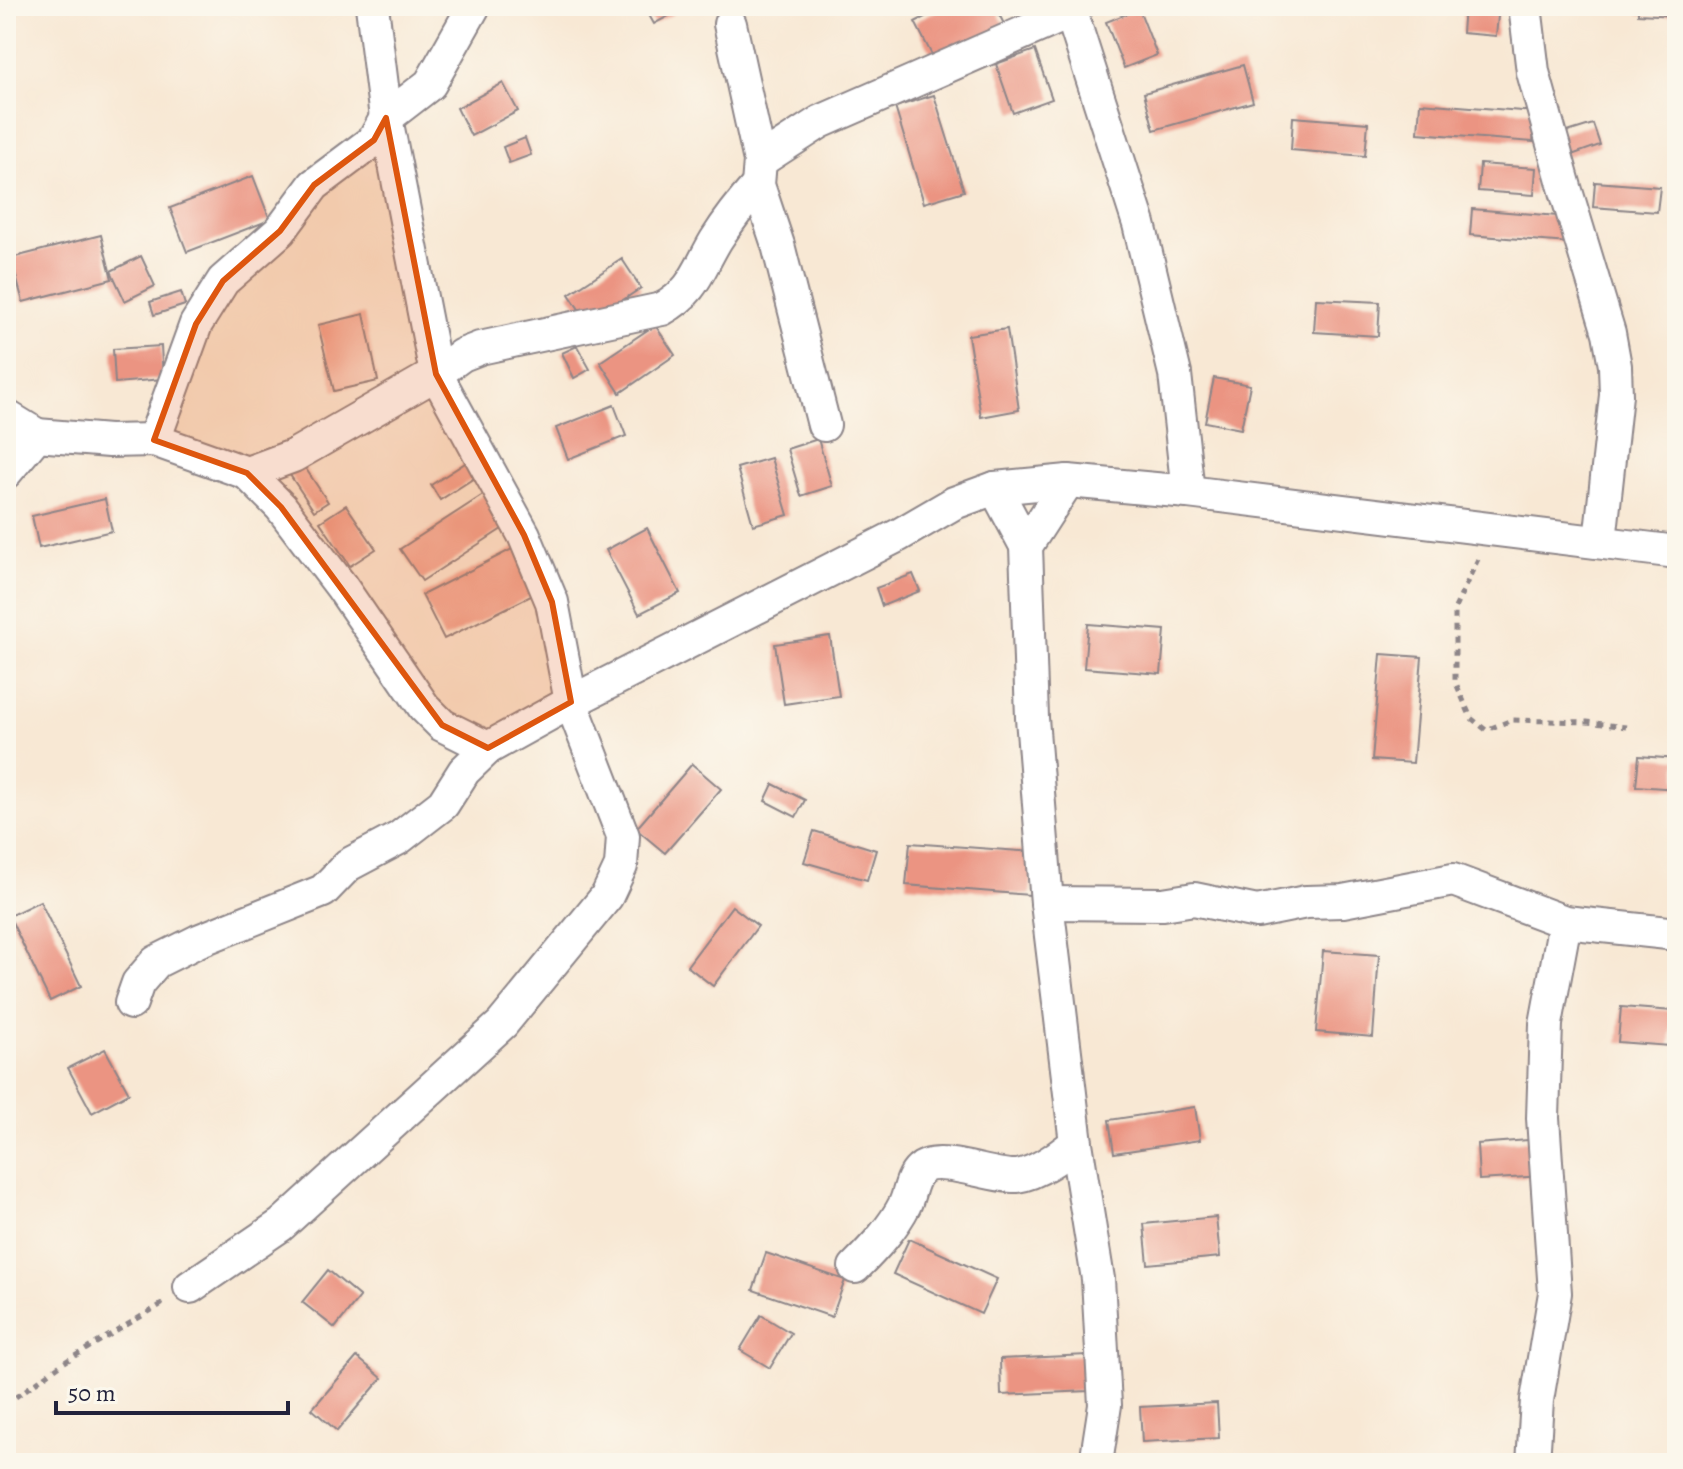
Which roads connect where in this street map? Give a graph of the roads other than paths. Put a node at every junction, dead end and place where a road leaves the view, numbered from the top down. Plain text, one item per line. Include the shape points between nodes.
1 (372, 6) edge
2 (474, 6) edge
3 (1525, 6) edge
4 (1068, 9) edge
5 (730, 24) dead end
6 (386, 118) junction
7 (759, 173) junction
8 (436, 374) junction
9 (6, 416) edge
10 (824, 425) dead end
11 (37, 435) junction
12 (154, 440) junction
13 (6, 472) edge
14 (247, 473) junction
15 (1068, 481) junction
16 (995, 488) junction
17 (1188, 492) junction
18 (1600, 541) junction
19 (1026, 546) junction
20 (1677, 552) edge
21 (571, 702) junction
22 (488, 748) junction
23 (1047, 903) junction
24 (1565, 922) junction
25 (1677, 934) edge
26 (131, 1003) dead end
27 (1076, 1143) junction
28 (855, 1267) dead end
29 (190, 1287) road end
30 (1096, 1463) edge
31 (1533, 1463) edge

1 - 6 street
2 - 6 street via 430,84
3 - 18 street via 1533,72 1615,366
4 - 7 street via 820,122
4 - 17 street via 1139,224 1175,374
5 - 7 street
6 - 8 street
6 - 12 street via 374,140 314,185 280,231 223,281 196,324
7 - 8 street via 679,300 662,309 480,348
7 - 10 street
8 - 14 street via 293,456
8 - 21 street via 547,588
9 - 11 street
11 - 12 street
11 - 13 street
12 - 14 street
14 - 22 street via 290,518 424,707 442,725
15 - 16 street
15 - 17 street
15 - 19 street
16 - 19 street
16 - 21 street via 954,503
17 - 18 street
18 - 20 street
19 - 23 street via 1032,718
21 - 22 street
21 - 29 street via 623,836 621,866 607,896 502,1024 281,1225
22 - 26 street via 464,771 443,804 399,838 348,865 323,891 156,962 138,983
23 - 24 street via 1163,904 1194,899 1257,912 1453,880
23 - 27 street
24 - 25 street
24 - 31 street via 1546,1024 1543,1118 1555,1293 1537,1400
27 - 28 street via 1056,1159 1018,1176 934,1162 920,1169 881,1241
27 - 30 street via 1098,1279 1105,1405

